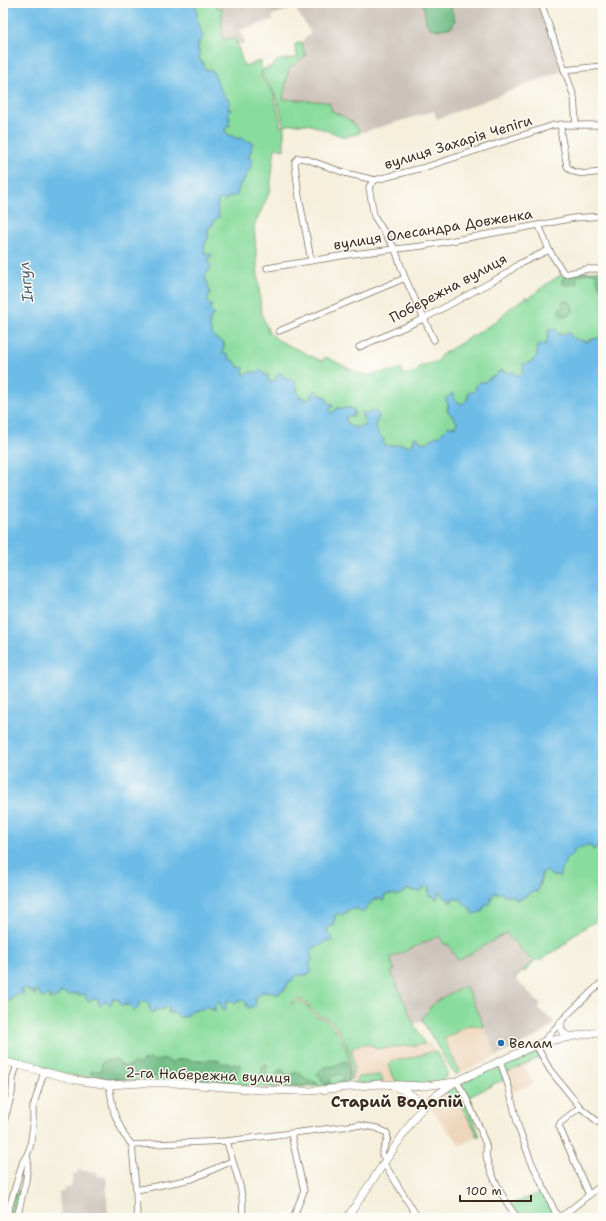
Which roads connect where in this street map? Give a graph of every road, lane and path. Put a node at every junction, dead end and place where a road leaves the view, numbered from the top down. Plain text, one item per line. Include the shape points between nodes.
1 (541, 3) edge
2 (603, 66) edge
3 (564, 70) junction
4 (561, 124) junction
5 (576, 124) junction
6 (603, 125) edge
7 (603, 172) edge
8 (375, 180) junction
9 (603, 216) edge
10 (539, 225) junction
11 (395, 249) junction
12 (549, 250) junction
13 (311, 260) junction
14 (267, 268) dead end
15 (603, 269) edge
16 (405, 278) junction
17 (423, 319) junction
18 (279, 331) dead end
19 (434, 340) dead end
20 (359, 347) dead end
21 (603, 982) edge
22 (561, 1022) junction
23 (603, 1031) edge
24 (569, 1037) junction
25 (540, 1043) junction
26 (3, 1061) edge
27 (500, 1061) junction
28 (17, 1065) junction
29 (44, 1072) junction
30 (456, 1081) junction
31 (390, 1084) junction
32 (109, 1085) junction
33 (424, 1105) junction
34 (580, 1107) junction
35 (3, 1125) edge
36 (603, 1126) edge
37 (3, 1131) edge
38 (291, 1134) junction
39 (227, 1141) junction
40 (132, 1145) junction
41 (3, 1146) edge
42 (27, 1155) junction
43 (232, 1161) junction
44 (384, 1162) junction
45 (603, 1184) edge
46 (136, 1190) junction
47 (589, 1195) junction
48 (6, 1218) edge
49 (17, 1218) edge
50 (137, 1218) edge
51 (242, 1218) edge
52 (293, 1218) edge
53 (347, 1218) edge
54 (418, 1218) edge
55 (518, 1218) edge
56 (557, 1218) edge

1 - 3 street
2 - 3 street
3 - 5 street via 574,97
4 - 5 street, вулиця Захарія Чепіги
4 - 7 street via 569,169 578,173
4 - 8 street, вулиця Захарія Чепіги via 554,124 426,167
5 - 6 street, вулиця Захарія Чепіги
8 - 11 street via 369,188 372,212
8 - 13 street, вулиця Захарія Чепіги via 298,158 295,165
9 - 10 street, вулиця Олесандра Довженка via 568,218
10 - 11 street, вулиця Олесандра Довженка
10 - 12 street
11 - 13 street, вулиця Олесандра Довженка
11 - 16 street
12 - 15 street via 565,274 592,268
12 - 17 street, Побережна вулиця via 519,264 504,275
13 - 14 street, вулиця Олесандра Довженка
16 - 17 street
16 - 18 street
17 - 19 street
17 - 20 street, Побережна вулиця
21 - 22 street
22 - 24 main road via 561,1030
22 - 25 street
23 - 24 main road
24 - 25 main road
25 - 27 main road
25 - 34 street via 550,1070
26 - 28 main road, 2-га Набережна вулиця
27 - 30 main road
27 - 56 street via 518,1126
28 - 29 main road, 2-га Набережна вулиця
28 - 35 street
29 - 32 main road, 2-га Набережна вулиця
29 - 42 street via 33,1106 32,1132
30 - 31 main road, 2-га Набережна вулиця via 424,1086
30 - 33 main road
30 - 55 street via 481,1130 486,1145 486,1159 510,1210
31 - 32 main road, 2-га Набережна вулиця via 310,1091 143,1083
31 - 33 main road
32 - 40 street via 114,1113 124,1135
33 - 44 main road
34 - 36 street
34 - 47 street via 559,1126
37 - 41 street
38 - 39 street
38 - 44 street via 356,1125 377,1128 388,1135 382,1152
38 - 52 street via 304,1191
39 - 40 street
39 - 43 street
40 - 46 street
42 - 48 street
42 - 49 street via 26,1180
43 - 46 street via 192,1179
43 - 51 street via 241,1188
44 - 53 main road
44 - 54 street
45 - 47 street
46 - 50 street
47 - 56 street

